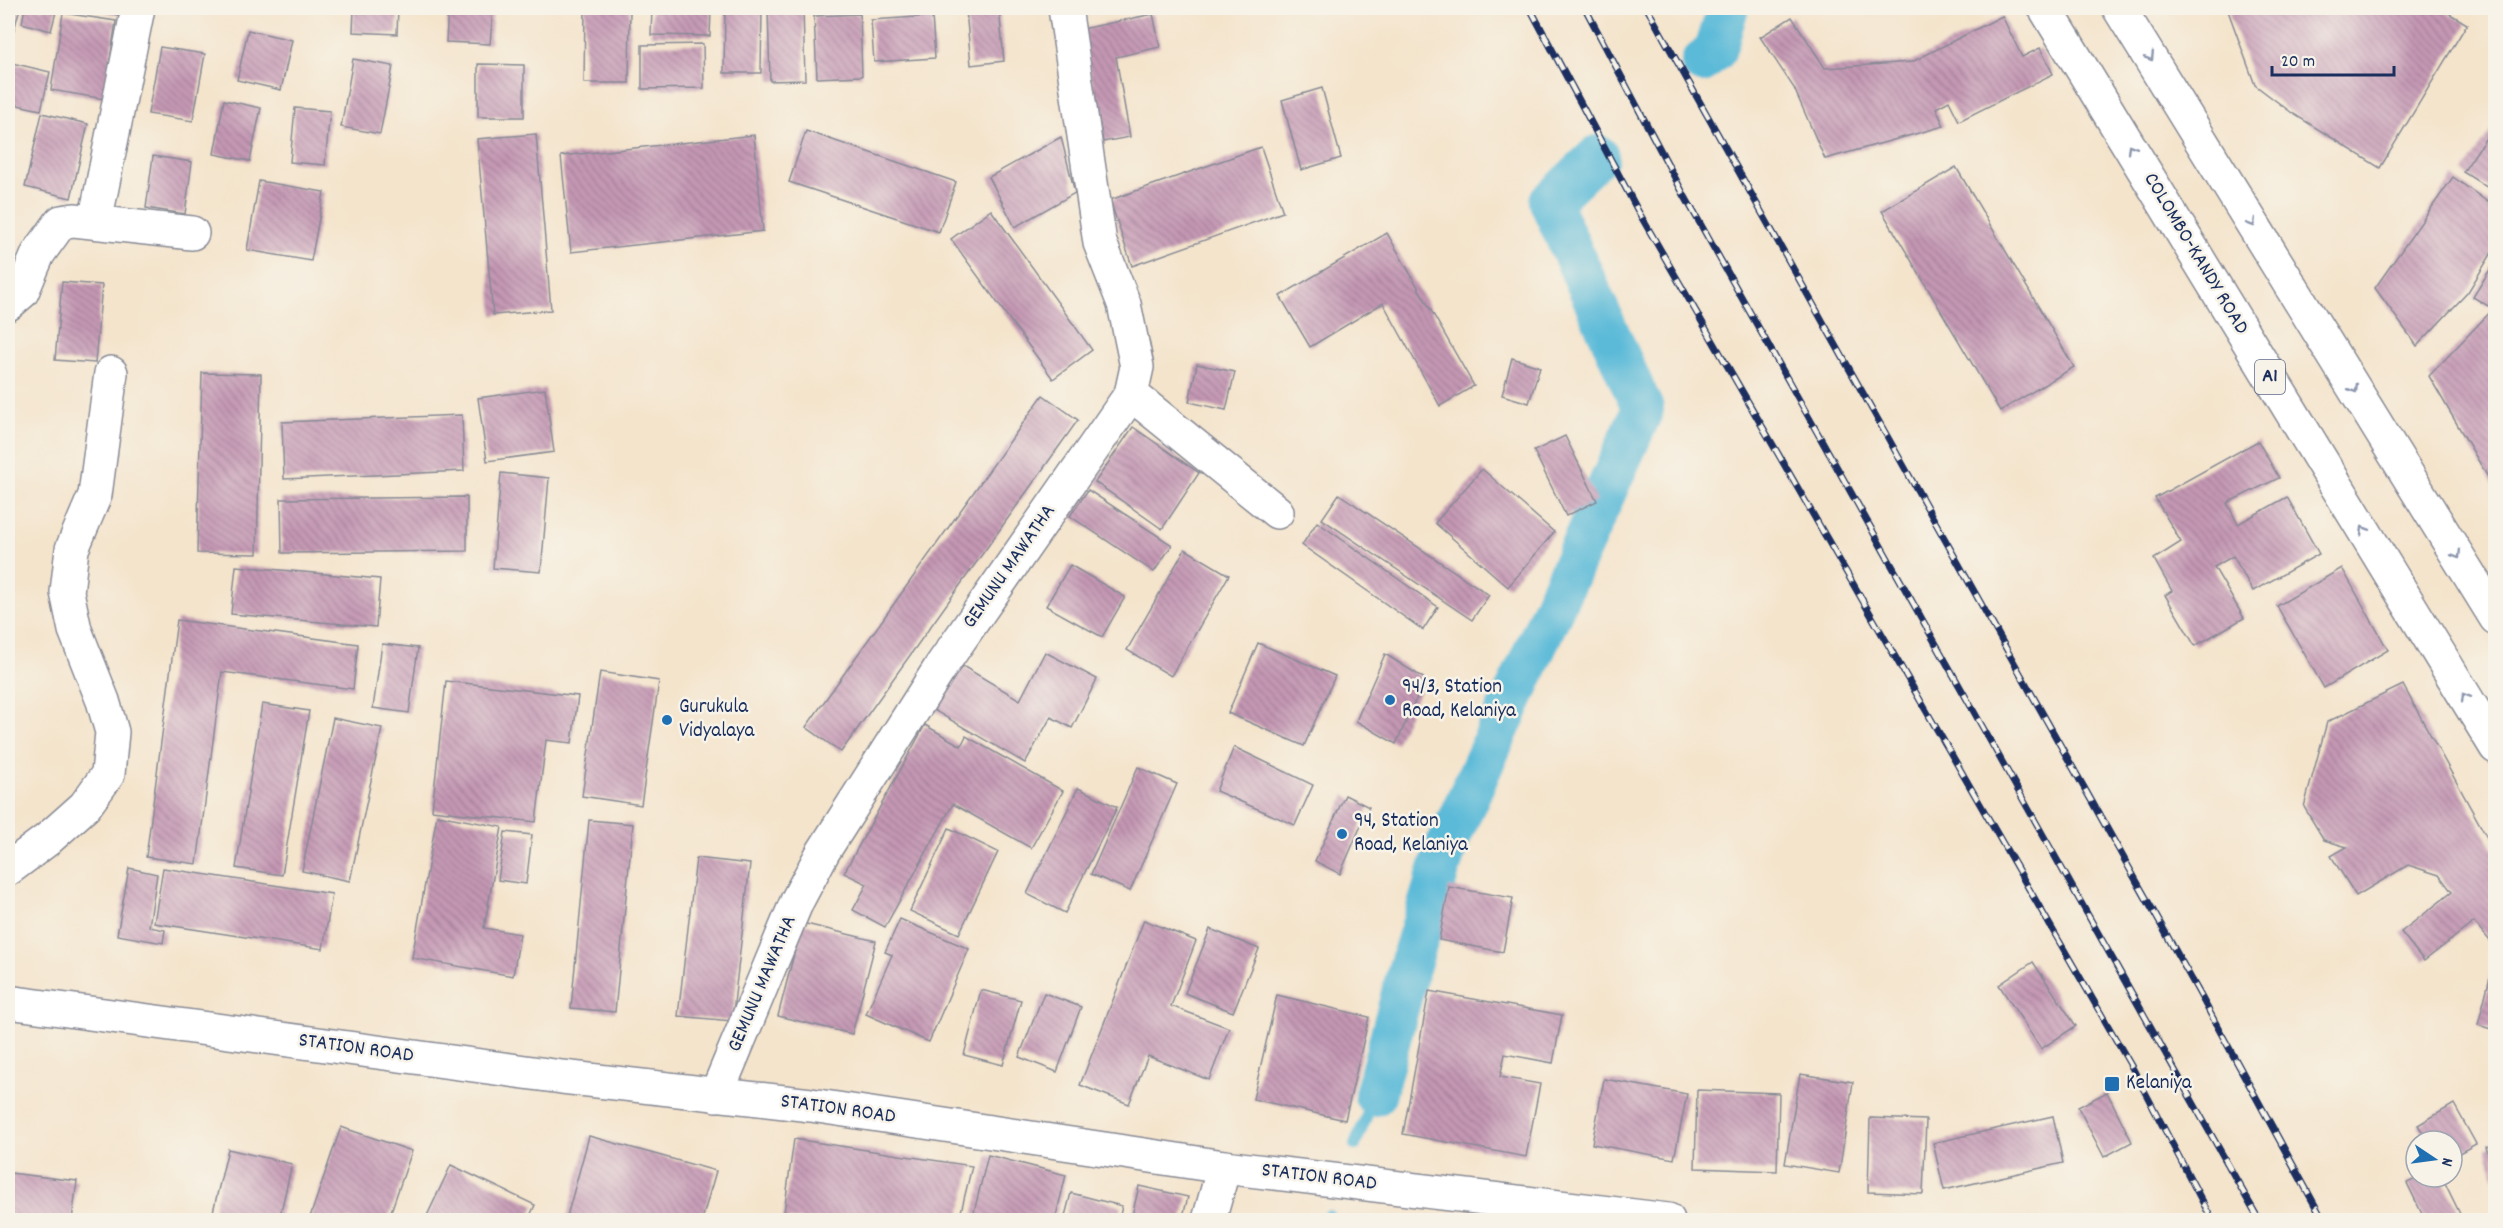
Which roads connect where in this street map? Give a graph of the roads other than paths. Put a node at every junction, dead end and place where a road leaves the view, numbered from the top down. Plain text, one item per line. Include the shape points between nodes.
1 (138, 8) edge
2 (1065, 8) edge
3 (2045, 8) edge
4 (2119, 8) edge
5 (95, 222) junction
6 (192, 233) dead end
7 (8, 304) edge
8 (111, 373) dead end
9 (1131, 394) junction
10 (1277, 512) dead end
11 (2496, 618) edge
12 (2493, 737) edge
13 (8, 869) edge
14 (8, 1002) edge
15 (716, 1095) junction
16 (1224, 1167) junction
17 (1209, 1221) edge
18 (1668, 1221) edge

1 - 5 main road
2 - 9 main road, GEMUNU MAWATHA via 1100,243 1124,304 1137,367
12 -> 3 main road, COLOMBO-KANDY ROAD / A1
4 -> 11 main road
5 - 6 main road
5 - 7 main road via 61,222 38,254 22,292
8 - 13 main road via 95,495 72,549 67,592 75,630 112,732 108,774 85,806
9 - 10 main road
9 - 15 main road, GEMUNU MAWATHA via 942,664 823,852 797,901
14 - 15 main road, STATION ROAD
15 - 16 main road, STATION ROAD via 811,1105
16 - 17 main road
16 - 18 main road, STATION ROAD

